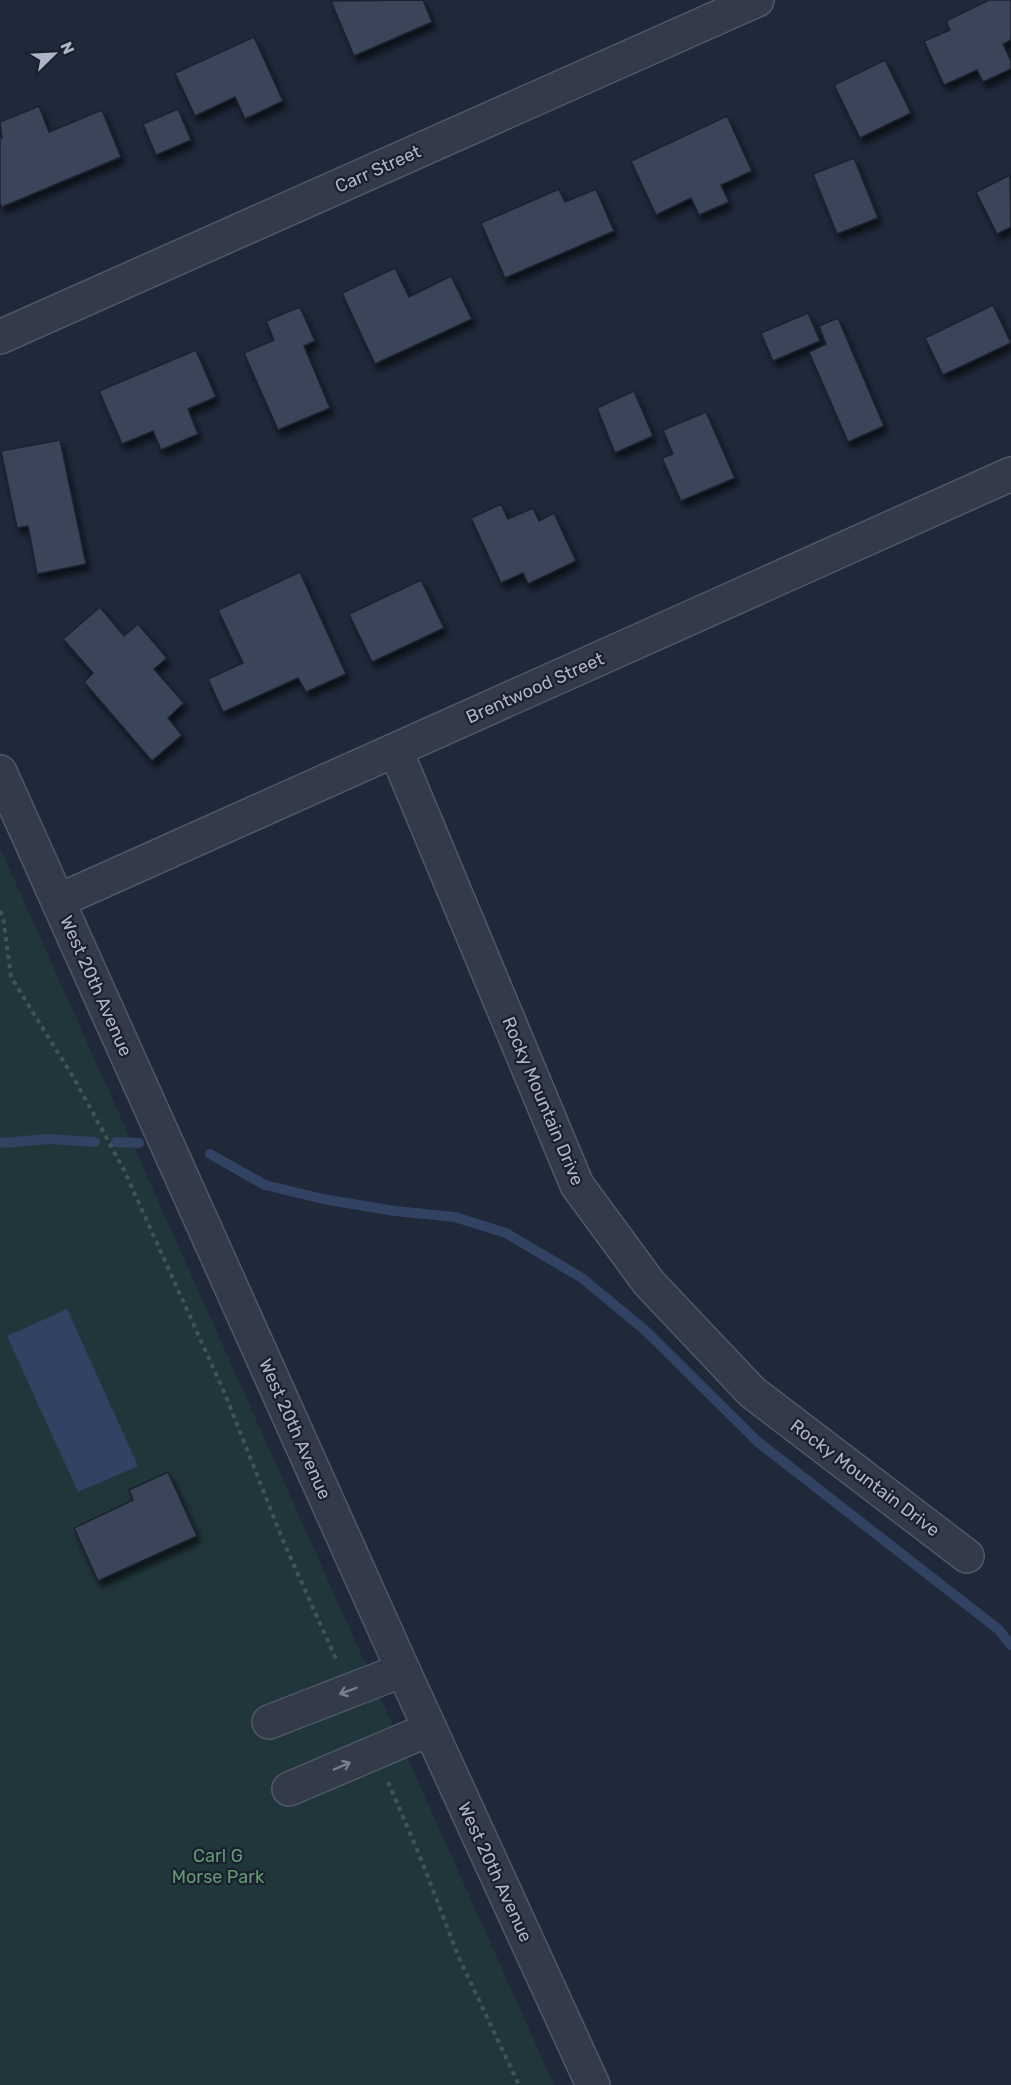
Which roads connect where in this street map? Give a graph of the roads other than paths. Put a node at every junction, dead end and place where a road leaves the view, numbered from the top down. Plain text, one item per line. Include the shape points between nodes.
1 (757, 0) edge
2 (0, 337) edge
3 (1011, 474) edge
4 (396, 751) junction
5 (0, 772) edge
6 (58, 901) junction
7 (967, 1556) dead end
8 (403, 1670) junction
9 (269, 1722) dead end
10 (430, 1729) junction
11 (289, 1789) dead end
12 (593, 2085) edge

1 - 2 street, Carr Street
3 - 4 street, Brentwood Street
4 - 6 street, Brentwood Street
4 - 7 street, Rocky Mountain Drive via 577,1185 649,1283 752,1392
5 - 6 street, West 20th Avenue
6 - 8 street, West 20th Avenue
8 -> 9 street
8 - 10 street, West 20th Avenue
11 -> 10 street
10 - 12 street, West 20th Avenue

